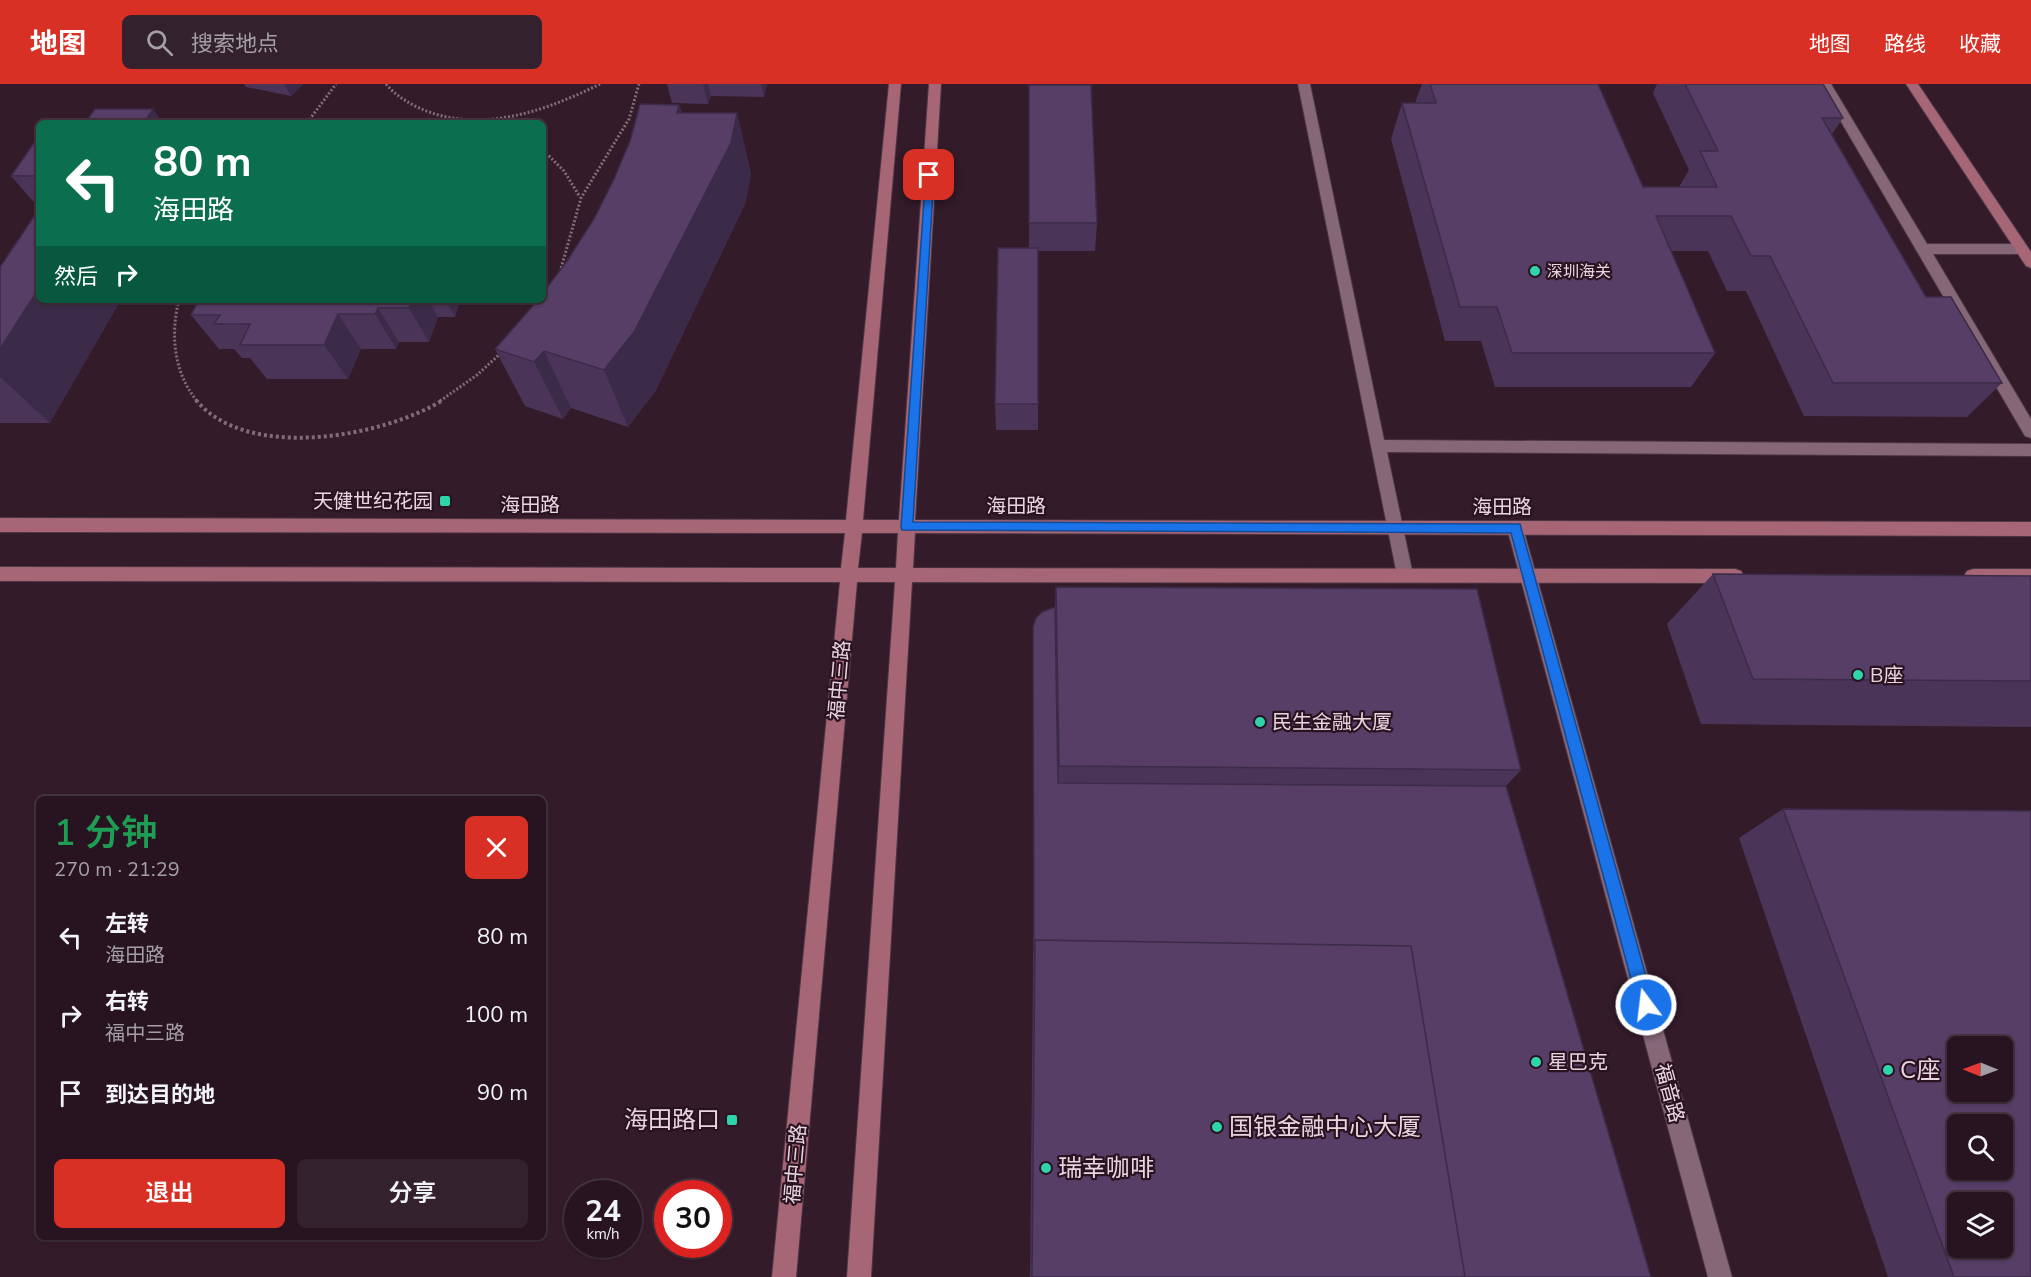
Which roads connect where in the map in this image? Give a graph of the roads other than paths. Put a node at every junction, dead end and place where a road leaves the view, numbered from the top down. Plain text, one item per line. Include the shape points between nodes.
1 (895, 84) edge
2 (935, 84) edge
3 (1304, 84) edge
4 (1825, 84) edge
5 (1912, 84) edge
6 (1922, 249) junction
7 (2022, 249) junction
8 (2031, 262) edge
9 (2031, 432) edge
10 (1377, 446) junction
11 (2031, 450) edge
12 (0, 525) edge
13 (854, 527) junction
14 (907, 527) junction
15 (1394, 528) junction
16 (1515, 528) junction
17 (2031, 529) edge
18 (0, 574) edge
19 (849, 575) junction
20 (904, 575) junction
21 (1404, 575) junction
22 (1528, 576) junction
23 (1756, 576) edge
24 (1959, 576) edge
25 (2031, 576) edge
26 (784, 1277) edge
27 (859, 1277) edge
28 (1720, 1277) edge

1 - 13 street, 福中三路
2 - 14 street
3 - 10 street
4 - 6 street
5 - 7 street
6 - 7 street
6 - 9 street
7 - 8 street
10 - 11 street
10 - 15 street
12 - 13 street, 海田路
13 - 14 street, 海田路
13 - 19 street, 福中三路
14 - 15 street, 海田路
14 - 20 street
15 - 16 street, 海田路
15 - 21 street
16 - 17 street, 海田路
16 - 22 street, 福音路
18 - 19 street
19 - 20 street
19 - 26 street, 福中三路
20 - 21 street
20 - 27 street
21 - 22 street
22 - 23 street
22 - 28 street, 福音路
24 - 25 street

